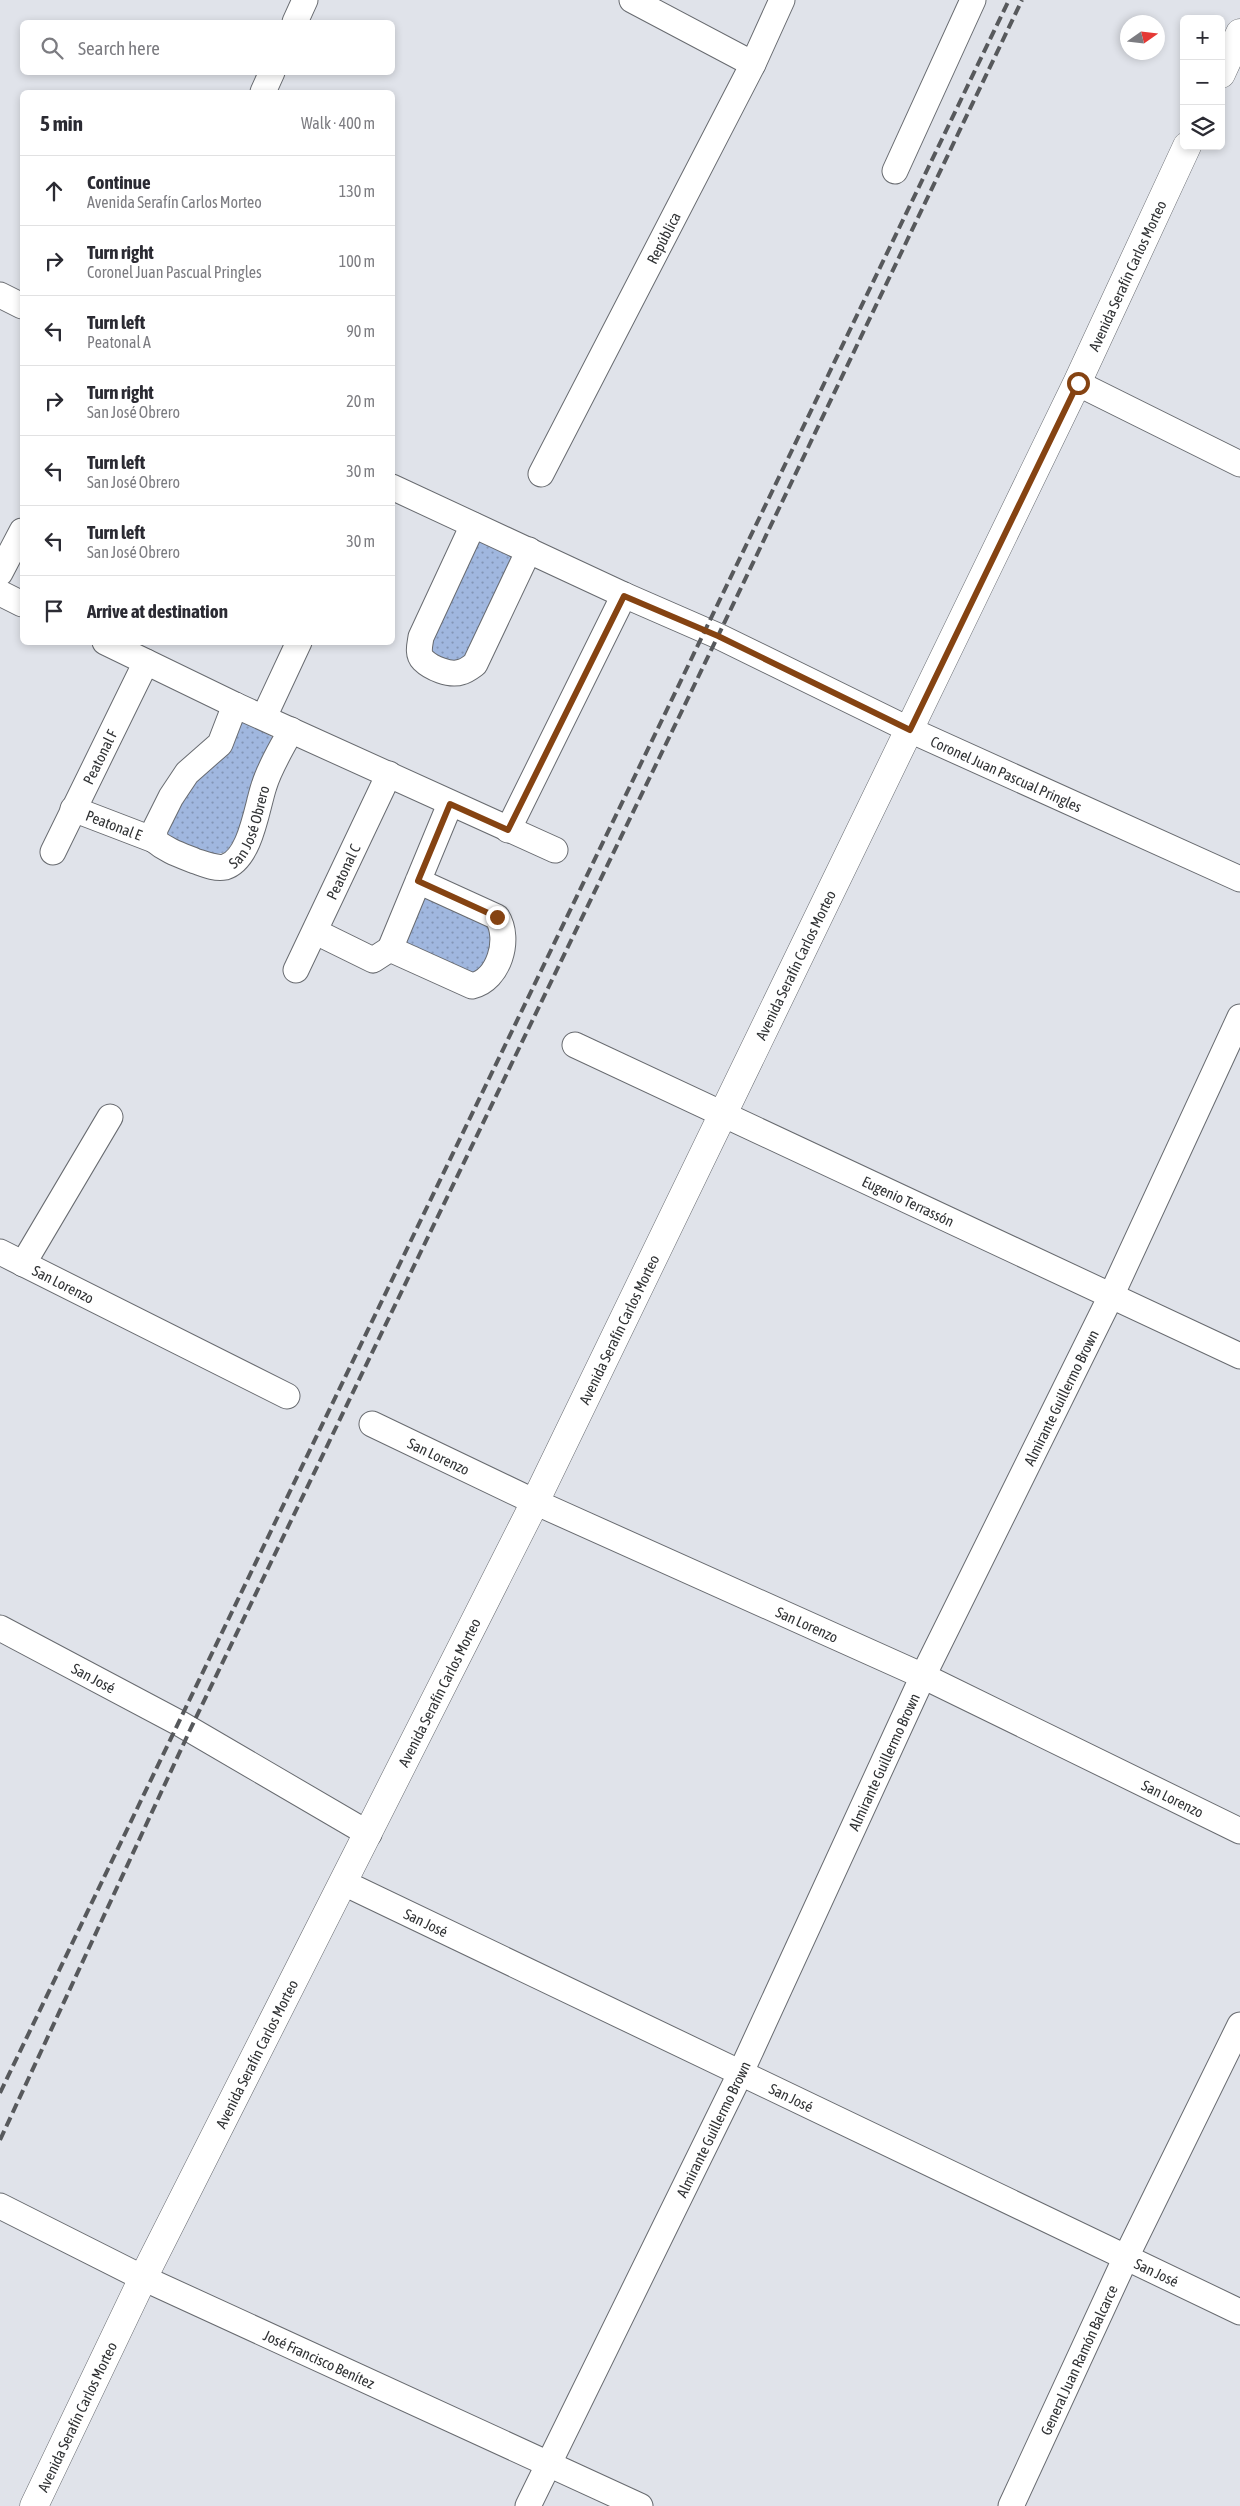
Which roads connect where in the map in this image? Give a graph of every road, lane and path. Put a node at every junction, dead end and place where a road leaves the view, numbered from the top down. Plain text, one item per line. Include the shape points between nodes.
1 (305, 0) edge
2 (632, 0) edge
3 (782, 0) edge
4 (973, 0) edge
5 (296, 20) edge
6 (1240, 33) edge
7 (752, 64) junction
8 (1225, 65) edge
9 (271, 75) edge
10 (264, 90) edge
11 (1186, 150) edge
12 (895, 171) dead end
13 (1078, 383) junction
14 (1240, 464) edge
15 (541, 474) dead end
16 (395, 488) edge
17 (473, 525) junction
18 (20, 535) edge
19 (529, 550) junction
20 (0, 573) edge
21 (0, 593) edge
22 (624, 596) junction
23 (20, 603) edge
24 (111, 645) edge
25 (298, 645) edge
26 (146, 662) junction
27 (235, 705) junction
28 (264, 716) junction
29 (291, 730) junction
30 (910, 730) junction
31 (389, 774) junction
32 (450, 804) junction
33 (73, 809) junction
34 (508, 830) junction
35 (154, 840) junction
36 (554, 850) dead end
37 (53, 852) dead end
38 (1240, 879) edge
39 (418, 881) junction
40 (316, 932) junction
41 (390, 949) junction
42 (296, 970) dead end
43 (1240, 1018) edge
44 (575, 1045) dead end
45 (723, 1114) junction
46 (110, 1117) dead end
47 (0, 1252) edge
48 (23, 1264) junction
49 (1110, 1296) junction
50 (1240, 1356) edge
51 (288, 1396) dead end
52 (372, 1424) dead end
53 (535, 1502) junction
54 (0, 1628) edge
55 (923, 1676) junction
56 (1240, 1831) edge
57 (369, 1834) junction
58 (344, 1882) junction
59 (1240, 2025) edge
60 (741, 2072) junction
61 (0, 2206) edge
62 (1126, 2257) junction
63 (143, 2278) junction
64 (1240, 2312) edge
65 (548, 2462) junction
66 (34, 2506) edge
67 (528, 2506) edge
68 (640, 2506) edge
69 (1011, 2506) edge

1 - 5 street
2 - 7 street
3 - 7 street, República
4 - 12 street
6 - 8 main road
7 - 15 street, República
9 - 10 street
11 - 13 main road, Avenida Serafín Carlos Morteo
13 - 14 street
13 - 30 main road, Avenida Serafín Carlos Morteo
16 - 17 street, Coronel Juan Pascual Pringles
17 - 19 street, Coronel Juan Pascual Pringles
17 - 19 street via 421,637 419,650 422,660 439,670 454,674 475,664
18 - 20 street
19 - 22 street, Coronel Juan Pascual Pringles
21 - 23 street
22 - 30 street, Coronel Juan Pascual Pringles via 718,636
22 - 34 street
24 - 26 street
25 - 28 street
26 - 27 street
26 - 33 street, Peatonal F
27 - 28 street
27 - 35 street via 220,744 187,773 155,829
28 - 29 street
29 - 31 street
29 - 35 street, San José Obrero via 268,775 255,825 236,859 226,866 210,867 168,851
30 - 38 street, Coronel Juan Pascual Pringles
30 - 45 main road, Avenida Serafín Carlos Morteo
31 - 32 street
31 - 40 street, Peatonal C
32 - 34 street
32 - 39 street
33 - 35 street, Peatonal E
33 - 37 street, Peatonal F
34 - 36 street
39 - 41 street
39 - 41 street via 497,917 503,927 498,962 490,977 482,984 472,986
40 - 41 street via 373,960
40 - 42 street, Peatonal C
43 - 49 street, Almirante Guillermo Brown
44 - 45 street, Eugenio Terrassón
45 - 49 street, Eugenio Terrassón
45 - 53 main road, Avenida Serafín Carlos Morteo
46 - 48 street
47 - 48 street, San Lorenzo
48 - 51 street, San Lorenzo
49 - 50 street, Eugenio Terrassón
49 - 55 street, Almirante Guillermo Brown
52 - 53 street, San Lorenzo
53 - 55 street, San Lorenzo
53 - 57 main road, Avenida Serafín Carlos Morteo
54 - 57 street, San José via 179,1723
55 - 56 street, San Lorenzo
55 - 60 street, Almirante Guillermo Brown
57 - 58 main road, Avenida Serafín Carlos Morteo
58 - 60 street, San José
58 - 63 main road, Avenida Serafín Carlos Morteo
59 - 62 street, General Juan Ramón Balcarce
60 - 62 street, San José
60 - 65 street, Almirante Guillermo Brown
61 - 63 street, José Francisco Benítez
62 - 64 street, San José
62 - 69 street, General Juan Ramón Balcarce
63 - 65 street, José Francisco Benítez
63 - 66 main road, Avenida Serafín Carlos Morteo
65 - 67 street, Almirante Guillermo Brown
65 - 68 street, José Francisco Benítez

